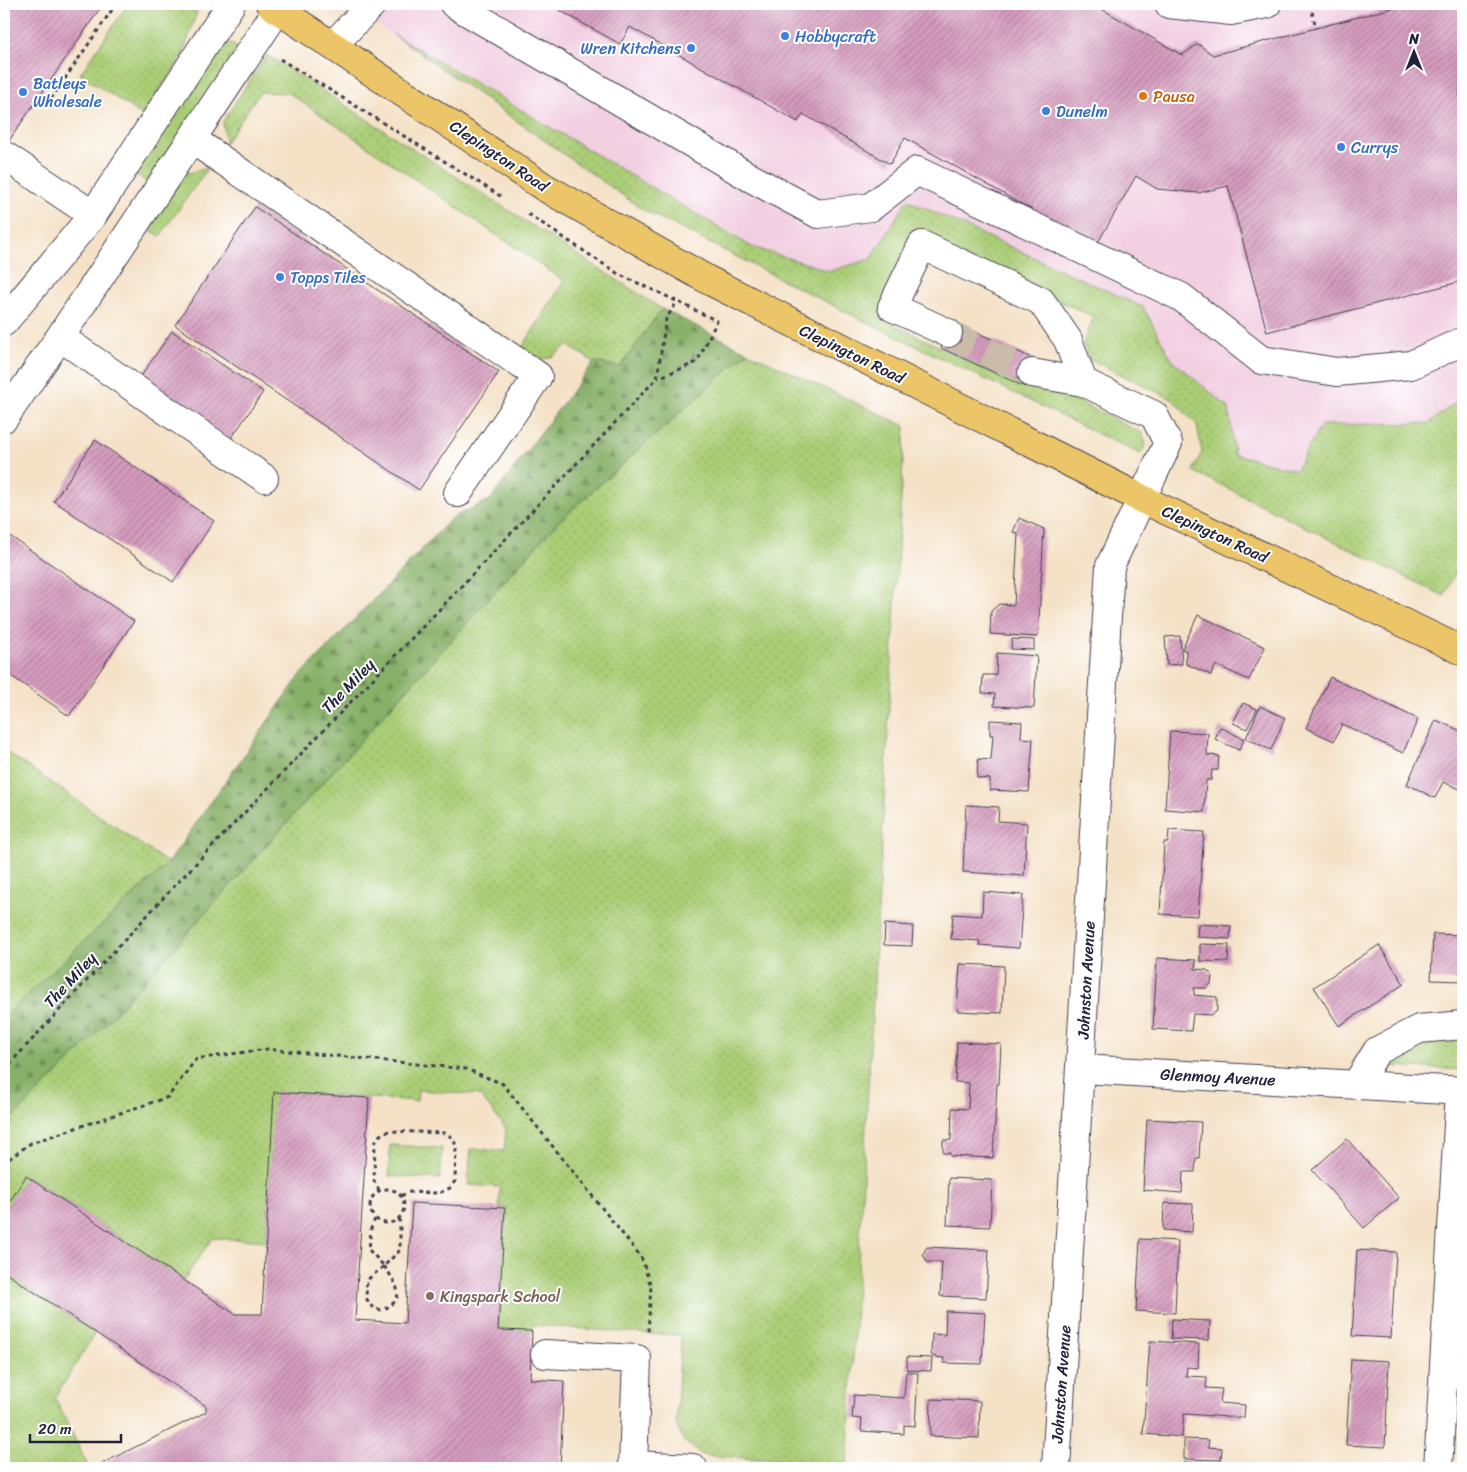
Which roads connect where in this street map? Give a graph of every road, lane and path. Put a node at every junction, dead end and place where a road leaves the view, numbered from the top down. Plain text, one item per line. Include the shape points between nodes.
1 (116, 4) edge
2 (231, 4) edge
3 (372, 4) edge
4 (454, 4) edge
5 (1105, 4) edge
6 (1169, 4) edge
7 (1267, 4) edge
8 (1310, 4) edge
9 (274, 6) edge
10 (1102, 9) dead end
11 (1316, 28) dead end
12 (256, 44) junction
13 (333, 45) junction
14 (51, 99) dead end
15 (193, 140) junction
16 (5, 156) edge
17 (503, 198) dead end
18 (526, 213) dead end
19 (93, 215) junction
20 (677, 302) junction
21 (4, 322) edge
22 (948, 333) tunnel mouth
23 (60, 338) junction
24 (1463, 341) edge
25 (1032, 373) tunnel mouth
26 (657, 378) junction
27 (1083, 382) junction
28 (4, 418) edge
29 (264, 478) dead end
30 (458, 493) dead end
31 (1142, 499) junction
32 (1463, 651) edge
33 (1463, 1025) edge
34 (1081, 1069) junction
35 (4, 1070) edge
36 (1356, 1085) junction
37 (1462, 1091) edge
38 (4, 1165) edge
39 (379, 1190) junction
40 (401, 1196) junction
41 (375, 1219) junction
42 (398, 1219) junction
43 (384, 1266) junction
44 (545, 1354) dead end
45 (637, 1359) junction
46 (693, 1468) edge
47 (1056, 1468) edge
48 (1438, 1468) edge

1 - 14 path
2 - 19 street
3 - 13 street
4 - 24 street via 818,214 870,207 917,171 1181,297 1260,360 1337,372 1410,365
5 - 10 path
6 - 7 street via 1231,11
8 - 11 path
9 - 12 street
9 - 13 main road, Clepington Road
12 - 15 street
12 - 17 path
13 - 31 main road, Clepington Road via 544,187 708,280
15 - 23 street
15 - 30 street via 538,376
16 - 19 street
18 - 20 path via 620,275
19 - 21 street
20 - 26 path via 666,319
20 - 26 path via 717,321 697,362
22 - 27 street via 892,307 922,245 1041,301 1068,340
23 - 28 street
23 - 29 street
25 - 27 street
26 - 35 path, The Miley
27 - 31 street, Johnston Avenue via 1154,415 1168,443
31 - 32 main road, Clepington Road
31 - 34 street, Johnston Avenue via 1110,566
33 - 36 street via 1419,1029 1377,1051
34 - 36 street, Glenmoy Avenue
34 - 47 street, Johnston Avenue
36 - 37 street, Glenmoy Avenue
37 - 48 street
38 - 45 path via 31,1143 168,1097 196,1059 266,1049 466,1069 503,1084 641,1257 651,1286 648,1334
39 - 40 path via 395,1190
39 - 40 path via 374,1181 375,1143 380,1135 390,1131 445,1133 453,1138 456,1146 455,1181 450,1188 439,1192 408,1192
39 - 41 path via 372,1196 370,1204 370,1212
40 - 42 path via 403,1212
41 - 42 path via 391,1223
41 - 43 path via 371,1228 370,1250
42 - 43 path via 400,1250
43 - 43 path via 397,1284 397,1299 391,1307 381,1310 372,1307 366,1298 367,1280
44 - 45 street
45 - 46 street via 633,1465

